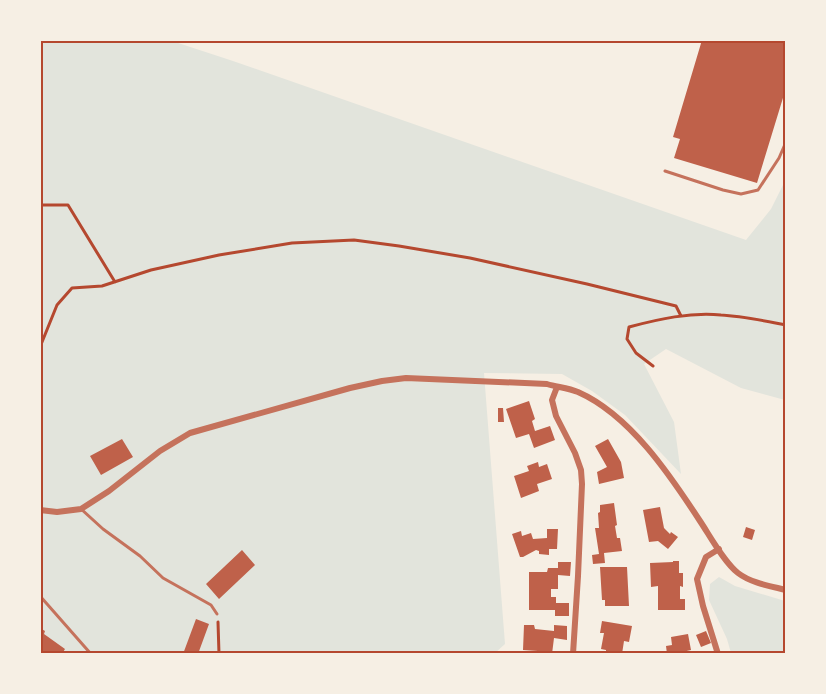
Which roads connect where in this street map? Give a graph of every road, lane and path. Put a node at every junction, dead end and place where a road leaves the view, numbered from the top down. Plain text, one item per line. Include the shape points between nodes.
1 (786, 142) edge
2 (665, 171) dead end
3 (40, 205) edge
4 (115, 282) junction
5 (681, 316) junction
6 (786, 325) edge
7 (40, 347) edge
8 (653, 366) dead end
9 (557, 387) junction
10 (81, 509) junction
11 (40, 510) edge
12 (718, 549) junction
13 (786, 590) edge
14 (40, 596) edge
15 (217, 614) joint
16 (91, 654) edge
17 (219, 654) edge
18 (573, 654) edge
19 (718, 654) edge

1 - 2 lane via 758,190 741,194
3 - 4 path via 68,205
4 - 5 path via 219,255 292,243 354,240 470,258 586,284 675,306
4 - 7 path via 72,288 57,305
5 - 6 path via 720,315
5 - 8 path via 629,327 627,339 636,353
9 - 10 street via 406,378 350,388 190,433
9 - 12 street via 581,393 608,410 641,441 677,486
9 - 18 street via 552,400 556,416 575,453 582,484
10 - 11 street
10 - 15 lane via 163,578 211,604
12 - 13 street via 736,572 747,579
12 - 19 street via 706,557 697,579
14 - 16 lane
15 - 17 path

